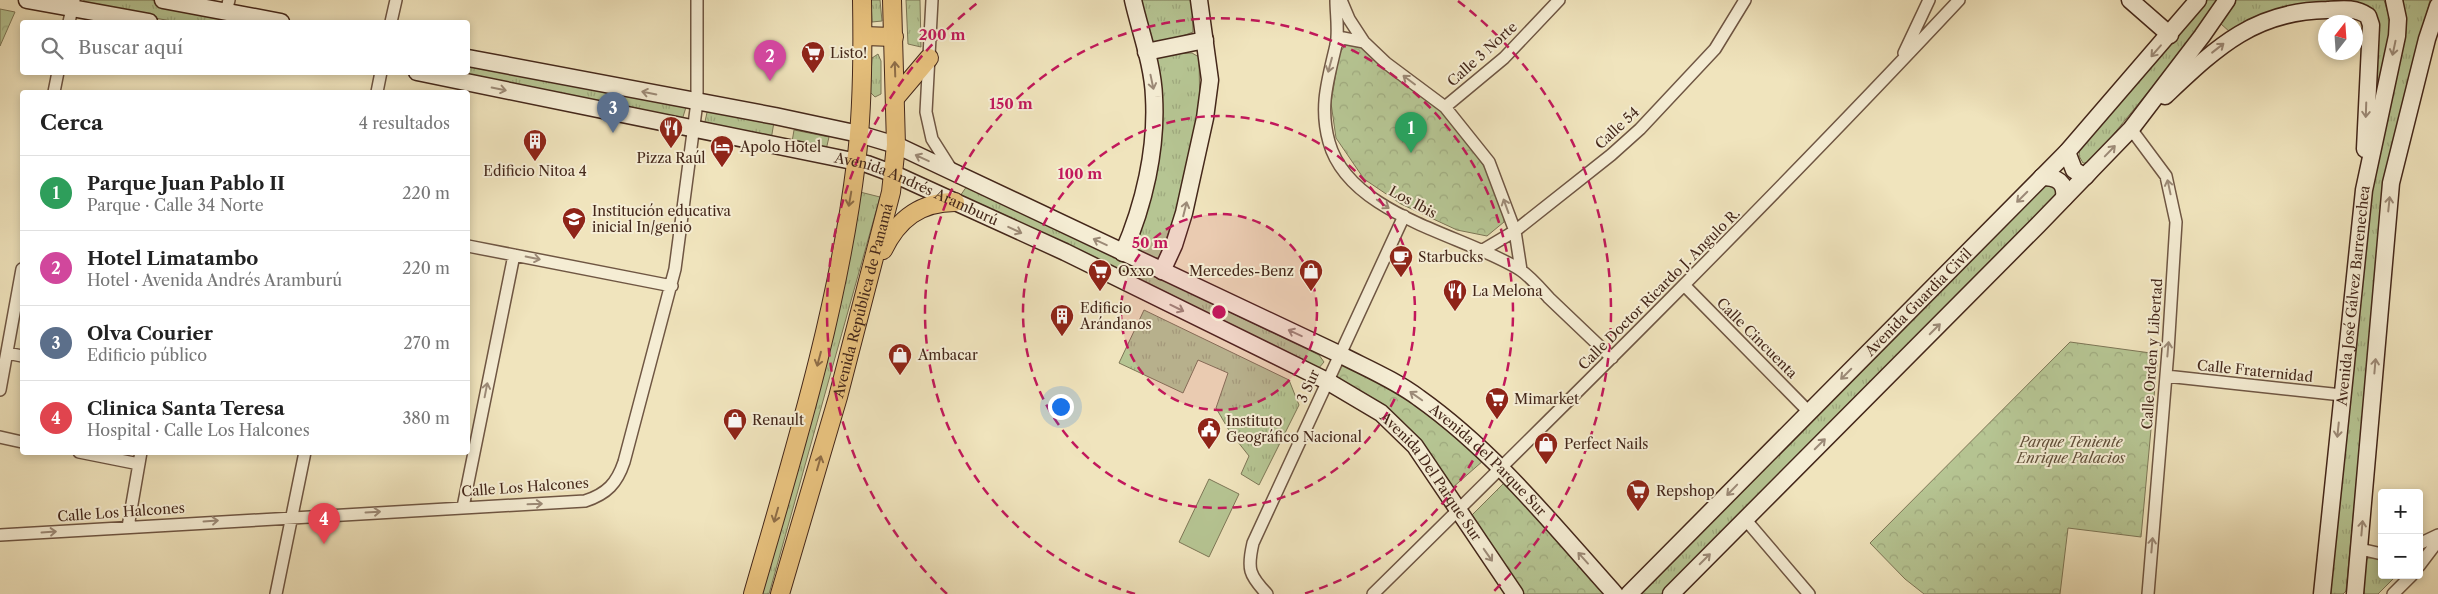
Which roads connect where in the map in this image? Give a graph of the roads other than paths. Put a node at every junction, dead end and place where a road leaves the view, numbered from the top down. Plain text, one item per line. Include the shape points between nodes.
1 (27, 0) edge
2 (163, 0) edge
3 (396, 0) edge
4 (697, 0) edge
5 (862, 0) edge
6 (892, 0) edge
7 (932, 0) edge
8 (1133, 0) edge
9 (1199, 0) edge
10 (1336, 0) edge
11 (1341, 0) edge
12 (1559, 0) edge
13 (1745, 0) edge
14 (1929, 0) edge
15 (1959, 0) edge
16 (2130, 0) edge
17 (2198, 0) edge
18 (2227, 0) edge
19 (2394, 0) edge
20 (228, 6) edge
21 (2438, 6) edge
22 (72, 10) edge
23 (136, 20) edge
24 (274, 20) edge
25 (391, 20) edge
26 (2170, 35) junction
27 (863, 36) junction
28 (894, 37) junction
29 (1205, 40) junction
30 (1364, 42) junction
31 (1336, 44) junction
32 (1146, 52) junction
33 (470, 58) edge
34 (929, 58) junction
35 (1899, 64) junction
36 (57, 75) edge
37 (380, 75) edge
38 (432, 75) edge
39 (54, 90) edge
40 (377, 90) edge
41 (896, 97) junction
42 (697, 102) junction
43 (1445, 107) junction
44 (786, 118) junction
45 (695, 128) junction
46 (2131, 129) junction
47 (859, 134) junction
48 (781, 146) junction
49 (896, 146) junction
50 (2067, 152) junction
51 (857, 162) junction
52 (2090, 171) junction
53 (894, 174) junction
54 (956, 174) junction
55 (2042, 177) junction
56 (2364, 190) junction
57 (2064, 198) junction
58 (951, 200) junction
59 (1404, 216) junction
60 (1515, 231) junction
61 (470, 246) edge
62 (1483, 250) junction
63 (1123, 252) junction
64 (514, 255) junction
65 (1521, 270) junction
66 (1162, 271) junction
67 (871, 272) junction
68 (20, 280) edge
69 (672, 286) junction
70 (1685, 286) junction
71 (7, 353) junction
72 (1339, 354) junction
73 (20, 356) edge
74 (1612, 358) junction
75 (2166, 376) junction
76 (1327, 381) junction
77 (0, 390) edge
78 (2342, 395) junction
79 (1808, 411) junction
80 (0, 438) edge
81 (20, 442) edge
82 (110, 455) edge
83 (304, 455) edge
84 (140, 458) edge
85 (1502, 467) junction
86 (463, 507) junction
87 (1458, 511) junction
88 (292, 516) junction
89 (1745, 519) junction
90 (128, 526) junction
91 (0, 534) edge
92 (2438, 535) edge
93 (2423, 542) edge
94 (2438, 542) edge
95 (2360, 549) junction
96 (2378, 553) edge
97 (2423, 561) edge
98 (2408, 579) edge
99 (276, 594) edge
100 (753, 594) edge
101 (780, 594) edge
102 (1267, 594) edge
103 (1374, 594) edge
104 (1515, 594) edge
105 (1615, 594) edge
106 (1629, 594) edge
107 (1671, 594) edge
108 (1809, 594) edge
109 (2148, 594) edge
110 (2322, 594) edge
111 (2355, 594) edge
112 (2393, 594) edge

1 - 22 main road
2 - 20 main road
3 - 25 street
4 - 42 street, Calle Los Halcones
5 - 27 main road, Avenida República de Panamá
6 - 28 main road, Avenida República de Panamá
7 - 34 street
8 - 32 main road
9 - 29 main road
10 - 31 street, Los Ibis
11 - 30 street
12 - 43 street, Calle 3 Norte via 1504,58
13 - 60 street, Calle 54 via 1715,49 1640,129
14 - 35 street
15 - 35 street, Calle Doctor Ricardo J. Angulo R.
16 - 26 main road
17 - 26 main road, Avenida Guardia Civil
18 - 46 main road
19 -> 56 main road, Avenida José Gálvez Barrenechea via 2398,19 2396,36
20 - 24 main road
95 -> 21 main road, Avenida José Gálvez Barrenechea via 2391,184
22 - 23 main road
26 -> 50 main road, Avenida Guardia Civil
27 - 28 main road
27 - 47 main road, Avenida República de Panamá
41 -> 28 main road, Avenida República de Panamá
29 - 32 main road
66 -> 29 main road via 1184,213 1200,148 1210,80
30 - 31 street via 1343,38
43 -> 30 street via 1386,63
31 -> 59 street, Los Ibis via 1326,81 1323,115 1329,144 1342,170 1361,189
32 -> 63 main road via 1154,95 1152,152 1141,205
42 -> 33 main road, Avenida Andrés Aramburú
34 - 41 main road
34 - 54 street via 928,128 941,156
35 - 70 street, Calle Doctor Ricardo J. Angulo R.
36 - 39 street
37 - 40 street
38 -> 45 main road, Avenida Andrés Aramburú
41 - 49 main road, Avenida República de Panamá
42 - 44 main road, Avenida Andrés Aramburú
42 - 45 street, Calle Los Halcones
60 -> 43 street via 1489,162
44 - 47 main road, Avenida Andrés Aramburú
44 - 48 main road
45 - 48 main road, Avenida Andrés Aramburú
45 - 69 street, Calle Los Halcones
52 -> 46 main road
46 -> 56 main road via 2215,50 2253,26 2284,16 2354,9 2368,16 2371,25
75 -> 46 street, Calle Orden y Libertad via 2176,222 2166,176
47 - 49 main road, Avenida Andrés Aramburú
47 - 51 main road, Avenida República de Panamá
48 - 51 main road, Avenida Andrés Aramburú
49 - 53 main road, Avenida República de Panamá
54 -> 49 main road, Avenida Andrés Aramburú
50 - 52 main road via 2074,170 2085,176
50 - 55 main road, Avenida Guardia Civil
51 - 53 main road, Avenida Andrés Aramburú
51 -> 100 main road, Avenida República de Panamá via 825,336
52 - 57 main road
53 - 58 main road, Avenida Andrés Aramburú
53 - 67 main road, Avenida República de Panamá
54 - 58 main road via 943,182 942,191
63 -> 54 main road, Avenida Andrés Aramburú
55 - 57 main road via 2051,177 2062,183
55 -> 79 main road, Avenida Guardia Civil
56 - 78 main road, Avenida José Gálvez Barrenechea
89 -> 57 main road
58 - 67 main road via 925,206 905,218 888,239
58 -> 76 main road, Avenida Andrés Aramburú
59 - 62 street, Los Ibis
59 - 72 street, 3 Sur
60 - 62 street, Calle 54
60 - 65 street
61 - 64 street
62 - 65 street, Los Ibis
63 - 66 main road, Avenida Andrés Aramburú
64 -> 69 street
86 -> 64 street
65 - 74 street, Los Ibis
72 -> 66 main road, Avenida Andrés Aramburú
101 -> 67 main road, Avenida República de Panamá
68 - 71 street
86 -> 69 street, Calle Los Halcones via 585,501 611,488 620,476
70 - 74 street, Calle Doctor Ricardo J. Angulo R.
70 - 79 street, Calle Cincuenta
71 - 73 street
71 - 77 street
72 - 76 street, 3 Sur
85 -> 72 main road, Avenida del Parque Sur via 1420,398
74 - 85 street, Calle Doctor Ricardo J. Angulo R.
75 - 78 street, Calle Fraternidad
109 -> 75 street, Calle Orden y Libertad
76 - 87 main road, Avenida Del Parque Sur via 1380,413 1415,446
76 - 102 street, 3 Sur via 1253,544 1248,562 1252,578
78 -> 110 main road, Avenida José Gálvez Barrenechea
79 -> 106 main road, Avenida Guardia Civil
80 - 81 street
82 - 84 street
83 - 88 street
84 - 90 street
85 - 87 street, Calle Doctor Ricardo J. Angulo R.
105 -> 85 main road, Avenida del Parque Sur
88 -> 86 street, Calle Los Halcones
87 - 103 street, Calle Doctor Ricardo J. Angulo R.
87 -> 104 main road, Avenida Del Parque Sur
90 -> 88 street, Calle Los Halcones
88 - 99 street
107 -> 89 main road
89 - 108 street
91 -> 90 street, Calle Los Halcones
92 - 93 street
94 - 97 street
95 - 96 street
95 - 111 main road, Avenida José Gálvez Barrenechea
98 - 112 street

